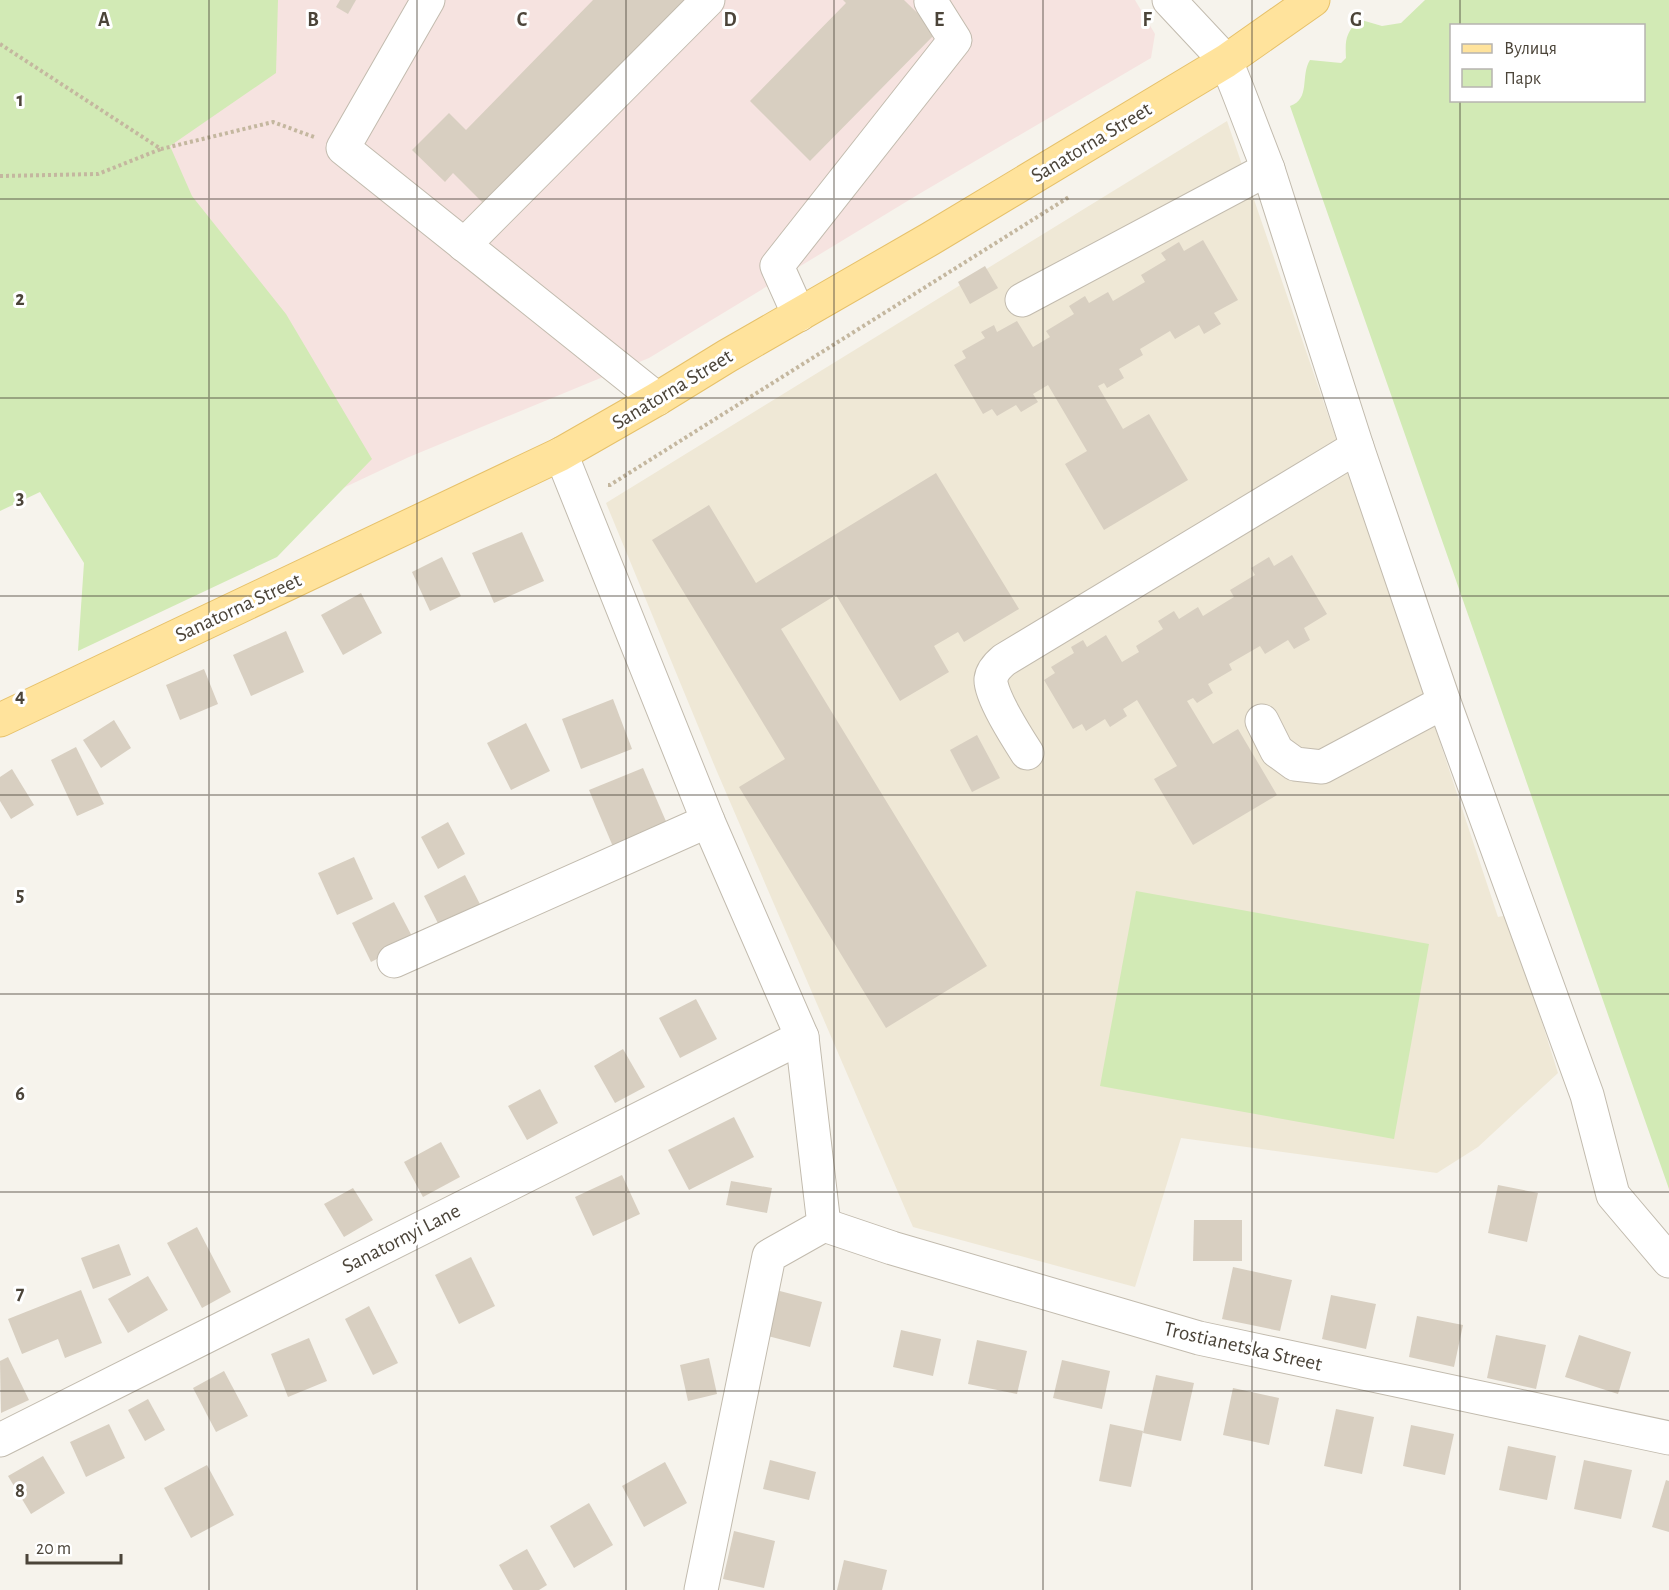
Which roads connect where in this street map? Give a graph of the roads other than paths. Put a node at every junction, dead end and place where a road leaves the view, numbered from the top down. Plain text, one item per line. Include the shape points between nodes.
1 (428, 0) edge
2 (708, 0) edge
3 (932, 0) edge
4 (1169, 0) edge
5 (1313, 0) edge
6 (1226, 62) junction
7 (1268, 169) junction
8 (464, 245) junction
9 (1022, 300) dead end
10 (799, 315) junction
11 (657, 399) junction
12 (1357, 447) junction
13 (566, 467) junction
14 (1444, 702) junction
15 (0, 720) edge
16 (1262, 721) dead end
17 (1027, 753) dead end
18 (708, 821) junction
19 (394, 961) dead end
20 (802, 1037) junction
21 (824, 1225) junction
22 (1669, 1261) edge
23 (1669, 1434) edge
24 (0, 1440) edge
25 (701, 1590) edge

1 - 8 street via 343,148
2 - 8 street
3 - 10 street via 955,40 777,266
4 - 6 street
5 - 6 main road, Sanatorna Street
6 - 7 street
6 - 10 main road, Sanatorna Street
7 - 9 street
7 - 12 street
8 - 11 street
10 - 11 main road, Sanatorna Street
11 - 13 main road, Sanatorna Street
12 - 14 street
12 - 17 street via 996,667 991,679 992,692
13 - 15 main road, Sanatorna Street
13 - 18 street
14 - 16 street via 1322,767 1295,764 1277,751
14 - 22 street via 1587,1095 1613,1195
18 - 19 street
18 - 20 street
20 - 21 street
20 - 24 street, Sanatornyi Lane
21 - 23 street, Trostianetska Street via 1199,1338
21 - 25 street via 769,1256

